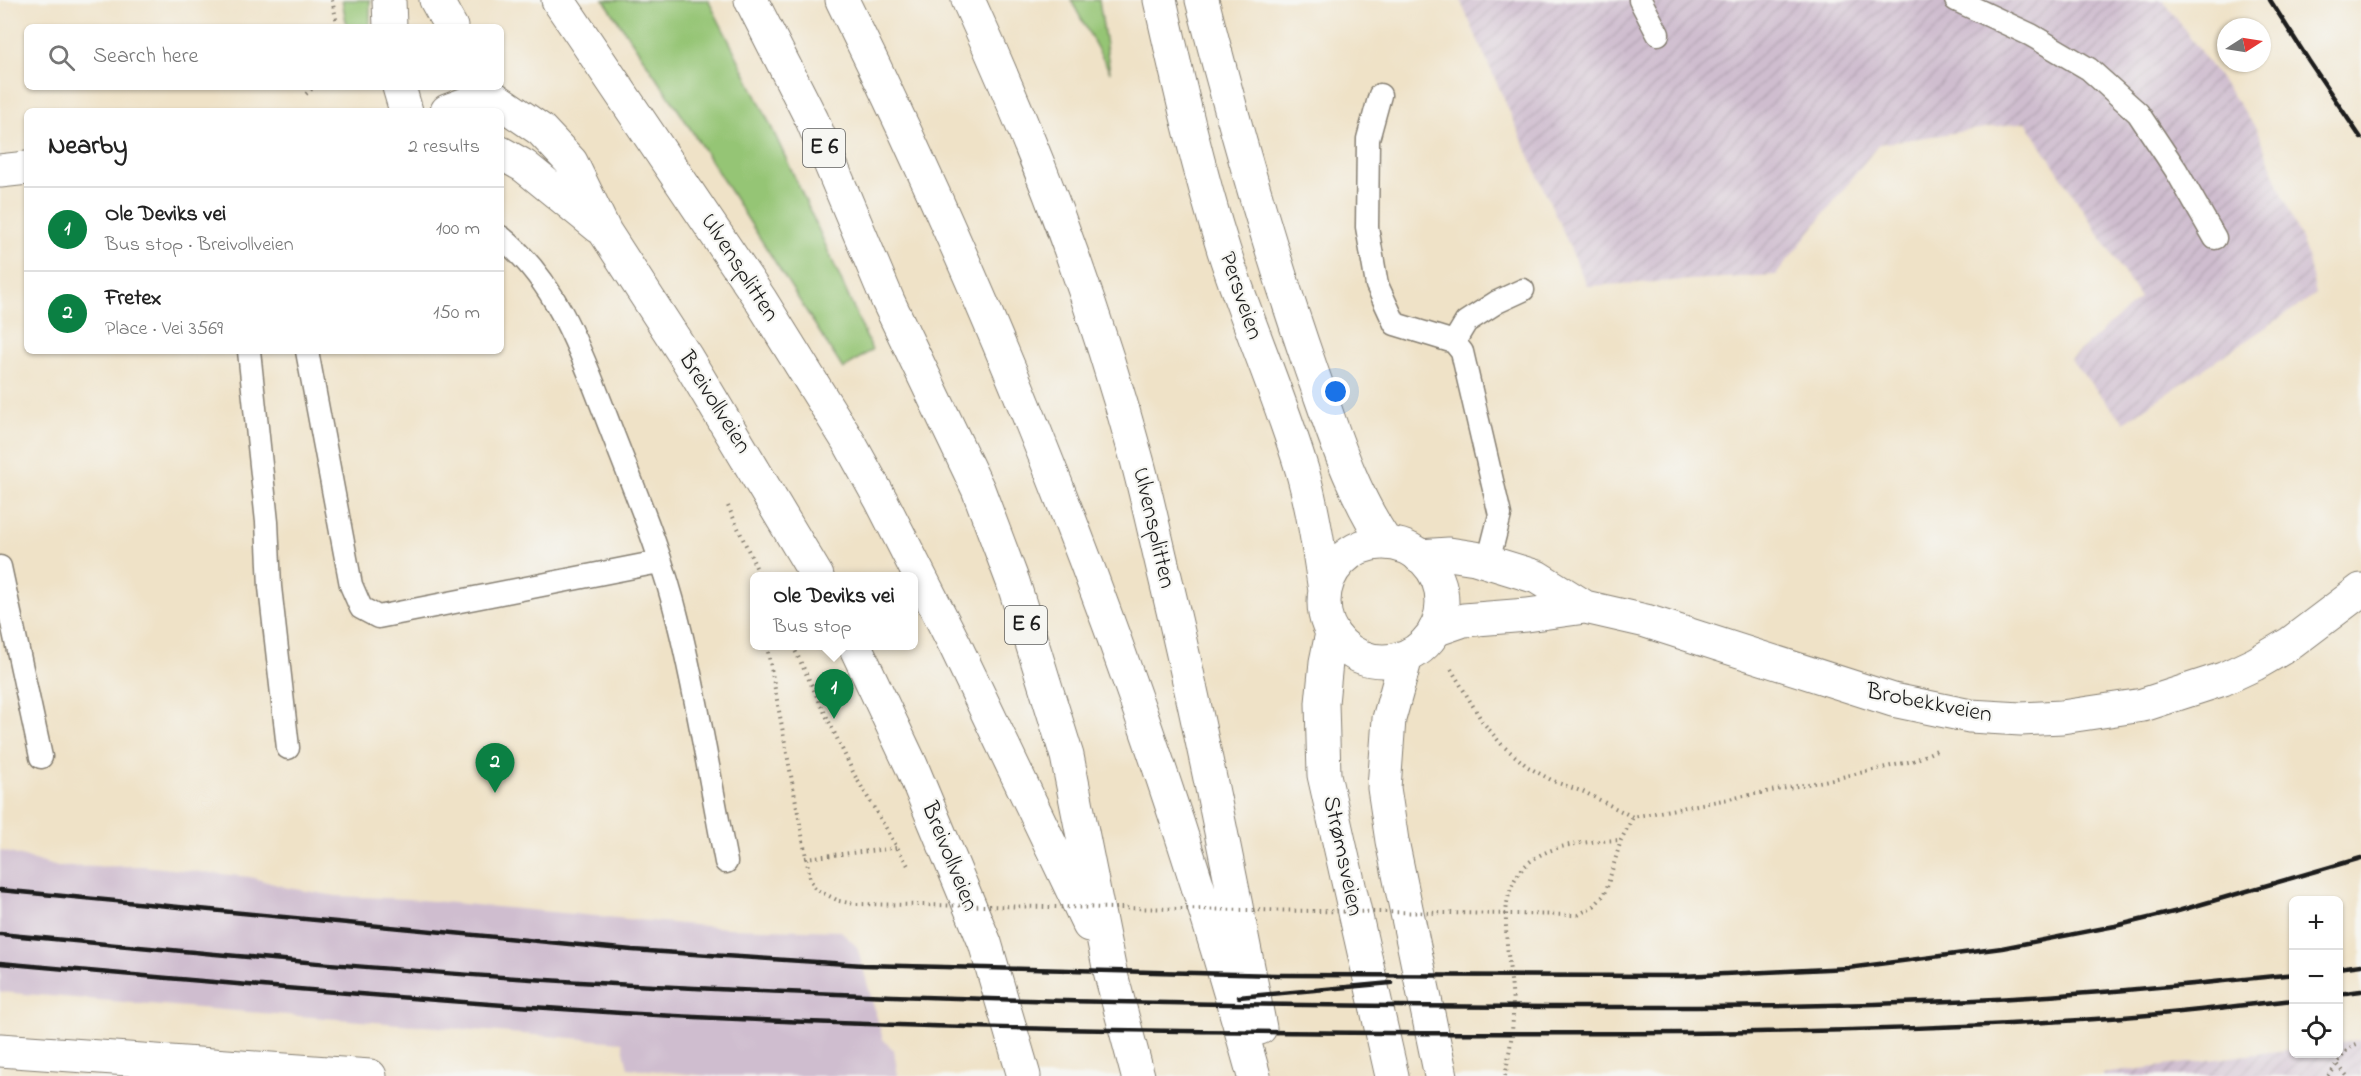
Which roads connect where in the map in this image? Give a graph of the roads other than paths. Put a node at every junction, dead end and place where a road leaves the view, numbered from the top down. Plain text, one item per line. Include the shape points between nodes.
1 (389, 0) edge
2 (436, 0) edge
3 (558, 0) edge
4 (751, 0) edge
5 (842, 0) edge
6 (968, 0) edge
7 (1160, 0) edge
8 (1202, 0) edge
9 (1641, 0) edge
10 (1956, 0) edge
11 (390, 24) edge
12 (449, 24) edge
13 (1658, 34) dead end
14 (400, 90) edge
15 (488, 91) edge
16 (1380, 95) dead end
17 (405, 108) edge
18 (453, 108) edge
19 (504, 155) edge
20 (24, 168) edge
21 (0, 171) edge
22 (605, 232) junction
23 (2215, 238) dead end
24 (504, 240) edge
25 (1523, 290) dead end
26 (1454, 342) junction
27 (249, 354) edge
28 (308, 354) edge
29 (1386, 543) junction
30 (1419, 556) junction
31 (659, 562) junction
32 (1488, 562) junction
33 (0, 567) edge
34 (815, 572) edge
35 (918, 572) edge
36 (918, 572) edge
37 (2361, 590) edge
38 (1325, 591) junction
39 (1585, 607) junction
40 (1435, 630) junction
41 (1332, 633) junction
42 (857, 650) edge
43 (1406, 657) junction
44 (288, 748) dead end
45 (41, 757) dead end
46 (726, 862) dead end
47 (1109, 967) junction
48 (0, 1050) edge
49 (370, 1076) edge
50 (1024, 1076) edge
51 (1138, 1076) edge
52 (1254, 1076) edge
53 (1269, 1076) edge
54 (1392, 1076) edge
55 (1441, 1076) edge

1 - 11 main road
2 - 12 main road
3 - 35 main road, Ulvensplitten via 760,299 850,444
4 - 47 main road, E 6 via 812,120 888,301 978,489 1013,582 1067,756
5 - 52 main road via 972,280 1060,494 1160,769
6 - 53 main road, Ulvensplitten via 1016,108 1066,238 1138,462 1184,657
7 - 38 main road, Persveien via 1199,168 1302,472
8 - 29 main road, Persveien via 1241,150 1299,334 1353,485
9 - 13 lane
10 - 23 lane via 2031,35 2089,69 2122,99 2138,114 2170,161
14 - 17 main road
15 - 18 main road
15 - 22 main road, Breivollveien via 541,130 571,162
16 - 26 lane via 1368,139 1367,216 1377,285 1395,324
19 - 22 main road, Breivollveien via 524,166
20 - 21 main road
22 - 34 main road, Breivollveien via 699,378
24 - 31 lane via 539,278 576,339 645,515
25 - 26 lane via 1466,322
26 - 32 lane via 1462,352 1500,515
27 - 44 lane
28 - 31 lane via 351,585 361,609 378,617
29 - 30 main road via 1410,549
29 - 38 main road via 1361,547 1340,561
30 - 32 main road, Brobekkveien via 1449,554
30 - 40 main road via 1431,568 1440,590 1440,615
31 - 46 lane via 678,620
32 - 39 main road, Brobekkveien via 1537,577
33 - 45 lane
36 - 47 main road, Ulvensplitten
37 - 39 main road, Brobekkveien via 2291,643 2223,679 2143,705 2020,719 1970,716 1893,700 1646,621
38 - 41 main road via 1326,620
39 - 40 main road, Brobekkveien via 1464,620
40 - 43 main road via 1423,646
41 - 43 main road via 1352,653 1365,658 1378,661
41 - 54 main road, Strømsveien via 1322,703 1324,775
42 - 50 main road, Breivollveien via 912,765 985,943
43 - 55 main road via 1389,719 1384,788
47 - 51 main road, E 6
48 - 49 main road

